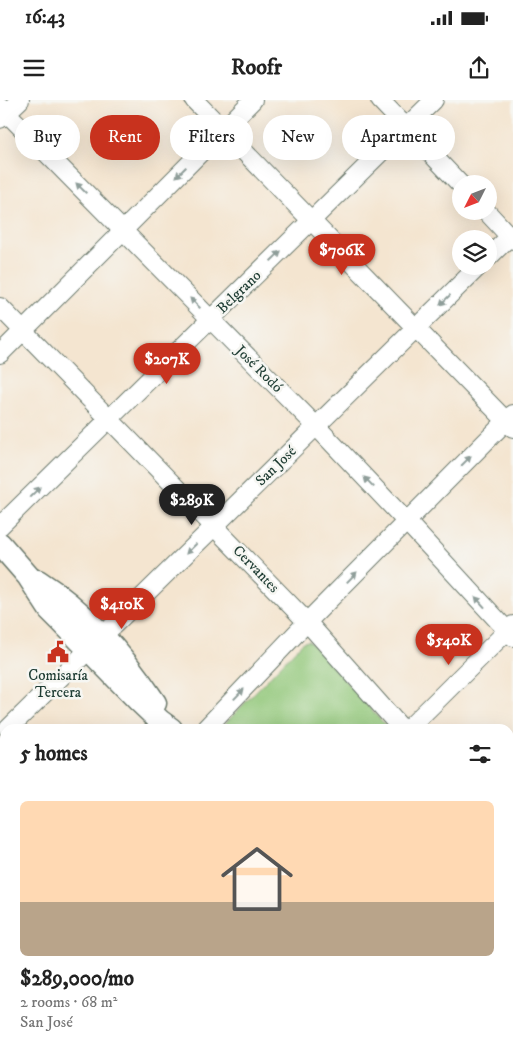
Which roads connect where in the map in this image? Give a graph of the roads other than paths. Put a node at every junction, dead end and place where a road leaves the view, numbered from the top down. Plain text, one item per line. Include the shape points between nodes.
1 (20, 100) edge
2 (194, 100) edge
3 (253, 100) edge
4 (380, 100) edge
5 (434, 100) edge
6 (2, 112) edge
7 (208, 115) edge
8 (238, 115) edge
9 (394, 115) edge
10 (419, 115) edge
11 (193, 160) edge
12 (252, 160) edge
13 (373, 160) edge
14 (437, 160) edge
15 (452, 176) edge
16 (495, 220) edge
17 (311, 221) junction
18 (123, 230) junction
19 (512, 236) edge
20 (497, 250) edge
21 (470, 275) edge
22 (0, 307) edge
23 (211, 319) junction
24 (416, 329) junction
25 (23, 330) junction
26 (0, 354) edge
27 (110, 418) junction
28 (511, 421) edge
29 (316, 426) junction
30 (406, 521) junction
31 (0, 526) edge
32 (215, 526) junction
33 (0, 544) edge
34 (307, 622) junction
35 (511, 631) edge
36 (95, 642) junction
37 (13, 724) edge
38 (164, 724) edge
39 (210, 724) edge
40 (398, 724) edge
41 (413, 724) edge

1 - 6 street
2 - 7 street
3 - 8 street
4 - 9 street
5 - 10 street, Belgrano
18 -> 6 street, José Rodó
11 -> 18 street
12 - 17 street
13 - 17 street, Belgrano
14 - 15 street
16 - 19 street
23 -> 17 street, Belgrano
17 - 24 street
23 -> 18 street, José Rodó
18 - 25 street
19 - 20 street
21 -> 24 street, San José
22 - 25 street, Cervantes
23 - 27 street, Belgrano
23 - 29 street, José Rodó
24 - 28 street
24 - 29 street, San José
25 - 26 street
25 - 27 street, Cervantes
31 -> 27 street, Belgrano
27 - 32 street, Cervantes
30 -> 28 street
30 -> 29 street, José Rodó
29 - 32 street, San José
34 -> 30 street
35 -> 30 street, José Rodó
32 - 34 street, Cervantes
32 -> 36 street, San José
33 - 36 main road via 28,576 50,610
39 -> 34 street
34 - 40 street, Cervantes
35 - 41 street
36 - 37 street, San José
36 - 38 main road via 139,701

